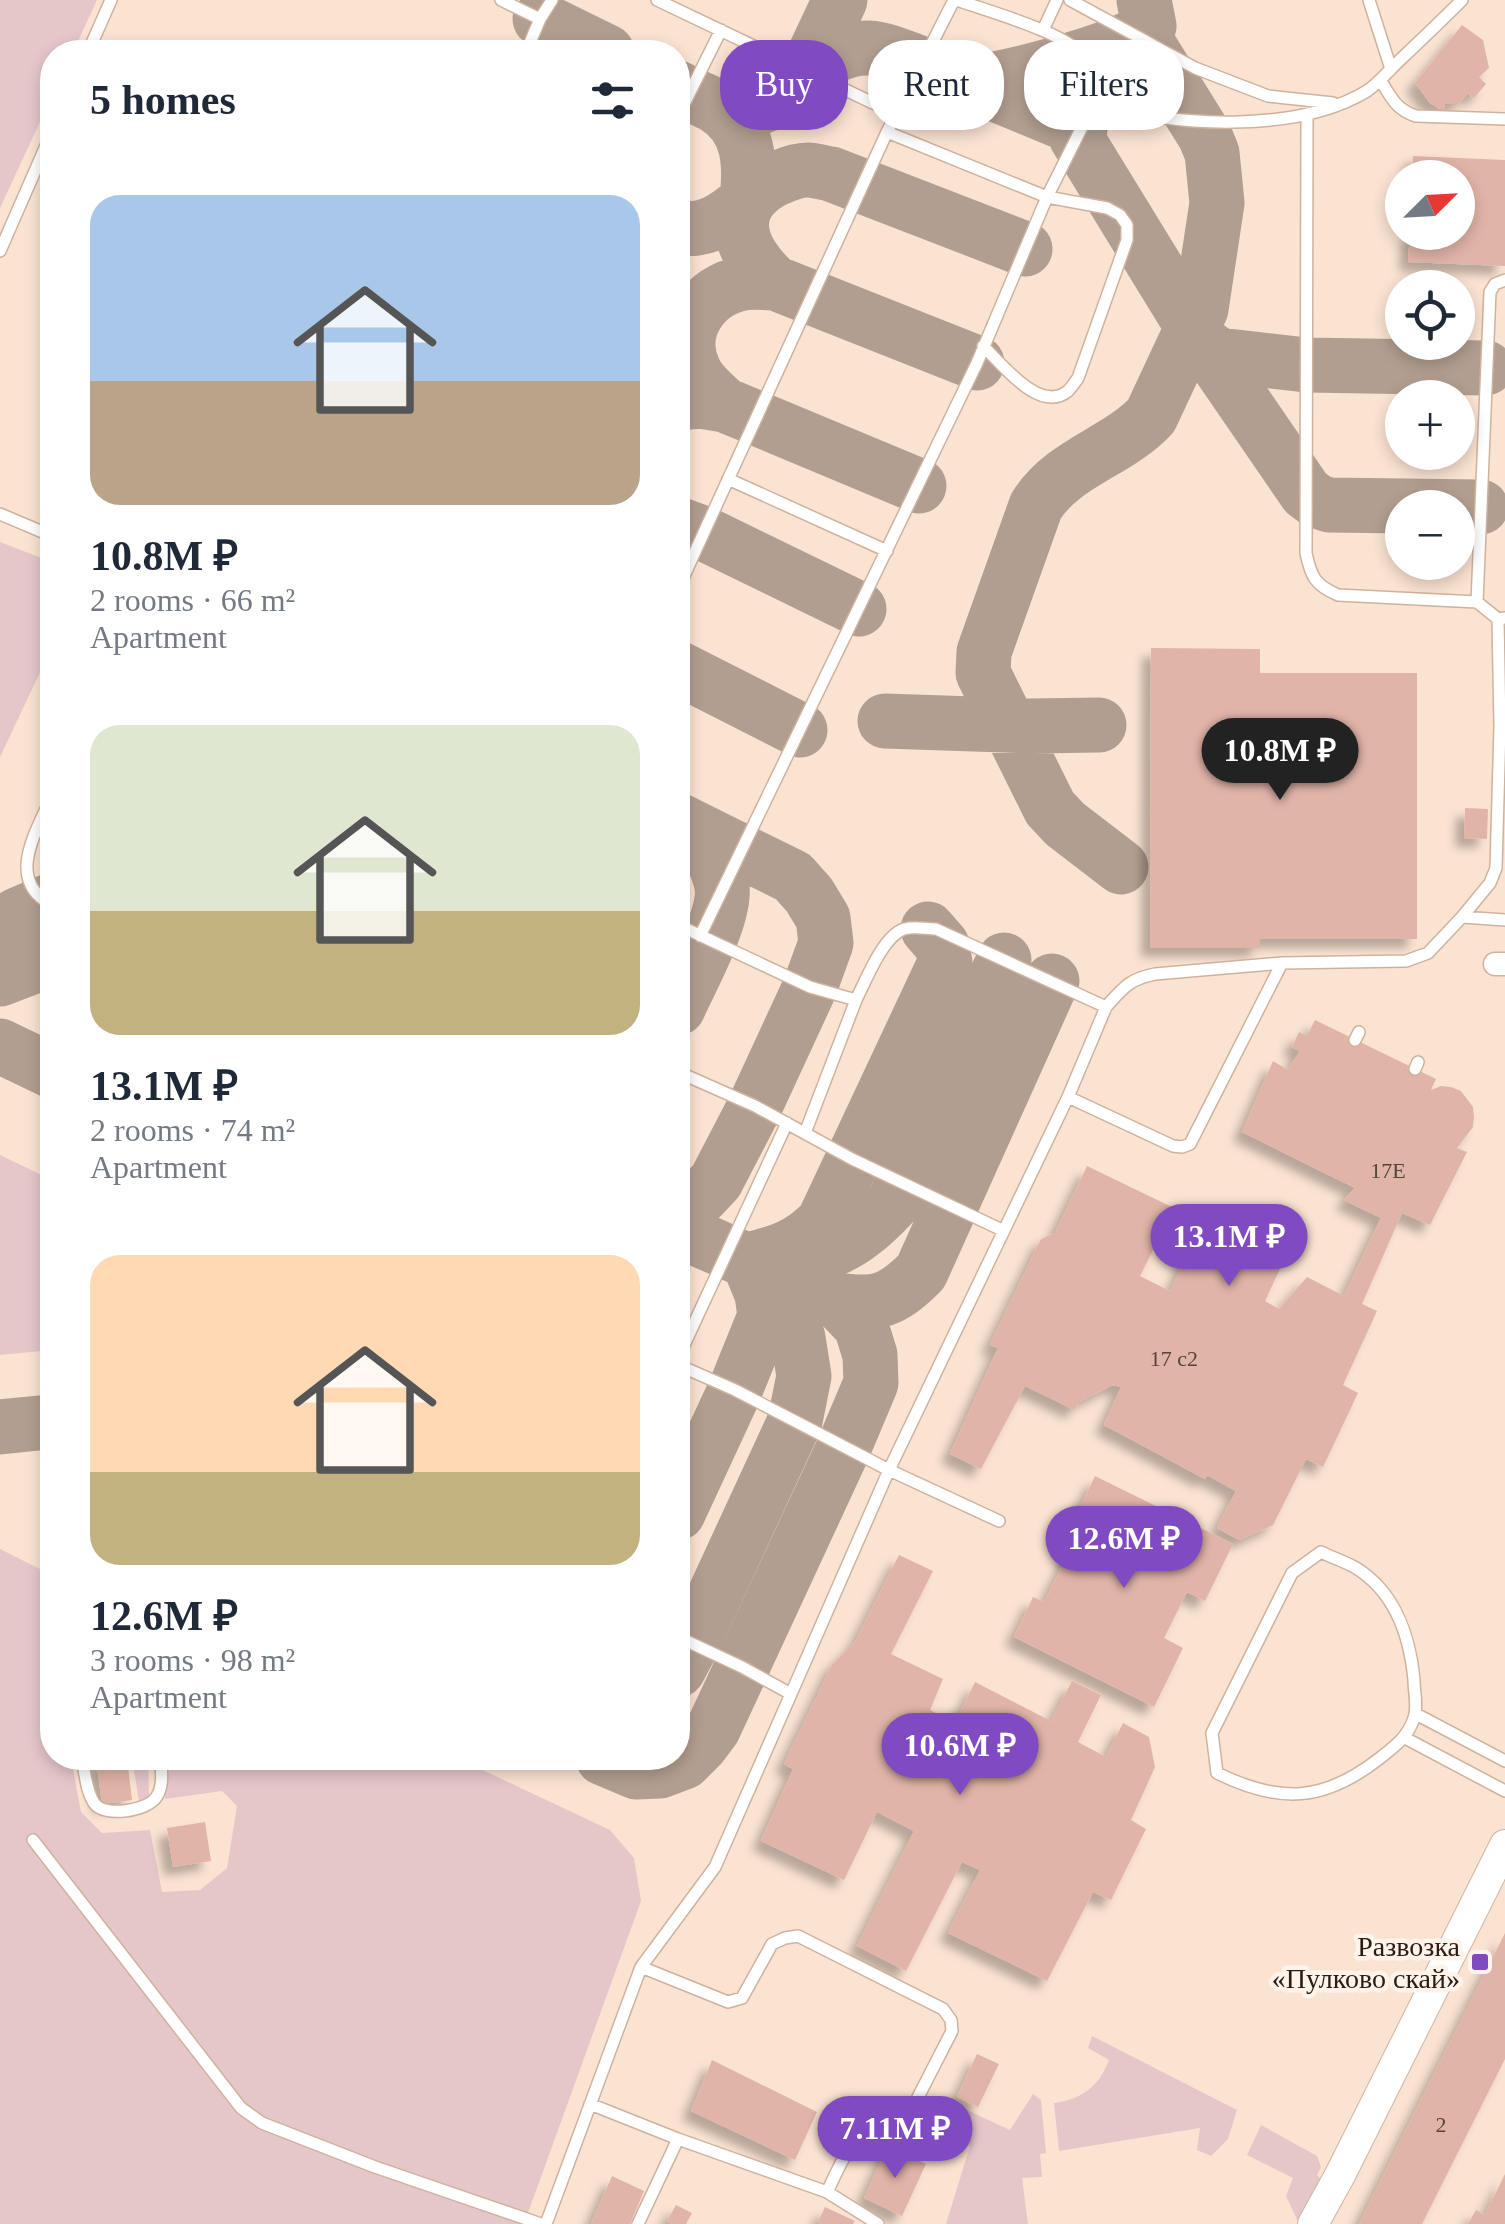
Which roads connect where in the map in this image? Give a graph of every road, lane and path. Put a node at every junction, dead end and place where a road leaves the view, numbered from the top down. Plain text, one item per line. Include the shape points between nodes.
1 (111, 0) edge
2 (501, 0) edge
3 (552, 0) edge
4 (657, 0) edge
5 (955, 0) edge
6 (1058, 0) edge
7 (1070, 0) edge
8 (1369, 0) edge
9 (1462, 0) edge
10 (540, 19) junction
11 (721, 30) junction
12 (1043, 30) junction
13 (93, 40) edge
14 (531, 40) edge
15 (934, 40) edge
16 (1059, 40) edge
17 (1391, 69) junction
18 (1381, 81) junction
19 (690, 92) edge
20 (868, 101) edge
21 (1340, 103) junction
22 (1307, 116) junction
23 (1184, 119) edge
24 (1505, 119) edge
25 (1080, 130) edge
26 (887, 132) joint
27 (40, 159) edge
28 (1047, 197) junction
29 (0, 250) edge
30 (1505, 280) edge
31 (984, 346) junction
32 (728, 480) junction
33 (0, 514) edge
34 (40, 531) edge
35 (887, 551) junction
36 (690, 563) edge
37 (1477, 602) junction
38 (1502, 618) edge
39 (1502, 727) edge
40 (40, 824) edge
41 (40, 896) edge
42 (1462, 918) junction
43 (1505, 920) edge
44 (690, 931) edge
45 (700, 936) junction
46 (1282, 963) junction
47 (856, 1000) junction
48 (1106, 1007) junction
49 (690, 1078) edge
50 (1068, 1097) junction
51 (787, 1122) junction
52 (805, 1133) junction
53 (1002, 1230) junction
54 (690, 1335) edge
55 (690, 1367) edge
56 (890, 1470) junction
57 (999, 1521) dead end
58 (690, 1643) edge
59 (791, 1694) junction
60 (1416, 1714) junction
61 (1405, 1738) junction
62 (1505, 1761) edge
63 (85, 1770) edge
64 (161, 1770) edge
65 (1505, 1791) edge
66 (33, 1840) dead end
67 (1505, 1845) edge
68 (641, 1967) junction
69 (590, 2104) junction
70 (678, 2139) junction
71 (1340, 2175) junction
72 (826, 2192) junction
73 (544, 2224) edge
74 (638, 2224) edge
75 (878, 2224) edge
76 (1313, 2224) edge
77 (1331, 2224) edge

1 - 13 lane
2 - 10 lane
3 - 10 lane
4 - 11 lane
5 - 12 lane
5 - 15 lane
6 - 12 lane
7 - 21 lane via 1196,68 1268,96
8 - 17 lane
9 - 17 lane
10 - 14 lane
11 - 19 lane
11 - 20 lane
12 - 16 lane
17 - 18 lane
18 - 21 lane
18 - 24 lane via 1393,102 1416,116
21 - 22 lane
22 - 23 lane
22 - 37 lane via 1310,572 1321,588 1338,595
25 - 28 lane
26 - 28 lane
26 - 32 lane
27 - 29 lane
28 - 31 lane
28 - 31 lane via 1106,208 1128,225 1078,378 1052,398 1035,395
30 - 37 lane via 1490,292
31 - 35 lane
32 - 35 lane
32 - 36 lane
33 - 34 lane
35 - 45 lane
37 - 38 lane
38 - 39 lane
39 - 42 lane via 1496,868
40 - 41 lane via 26,870
42 - 43 lane
42 - 46 lane via 1428,952 1406,961
44 - 45 lane
45 - 47 lane via 810,987
46 - 48 lane via 1137,978
46 - 50 lane via 1190,1144 1173,1146
47 - 48 lane via 887,941 915,927 936,929
47 - 52 lane
48 - 50 lane
49 - 51 lane
50 - 53 lane
51 - 52 lane
51 - 54 lane
52 - 53 lane
53 - 56 lane
55 - 56 lane
56 - 57 lane
56 - 59 lane
58 - 59 lane
59 - 68 lane via 715,1866
60 - 61 lane
60 - 61 lane via 1406,1631 1387,1596 1357,1568 1321,1552 1292,1573 1212,1734 1217,1773 1286,1796 1326,1790 1361,1773
60 - 62 lane
61 - 65 lane
63 - 64 lane via 91,1799 108,1812 155,1801
66 - 73 lane via 241,2108 375,2167
67 - 71 street
68 - 69 lane
68 - 72 lane via 735,2002 772,1944 798,1936 943,2009 952,2031 912,2109 855,2140
69 - 70 lane
69 - 73 lane
70 - 72 lane
70 - 74 lane
71 - 76 street
71 - 77 street
72 - 75 lane

